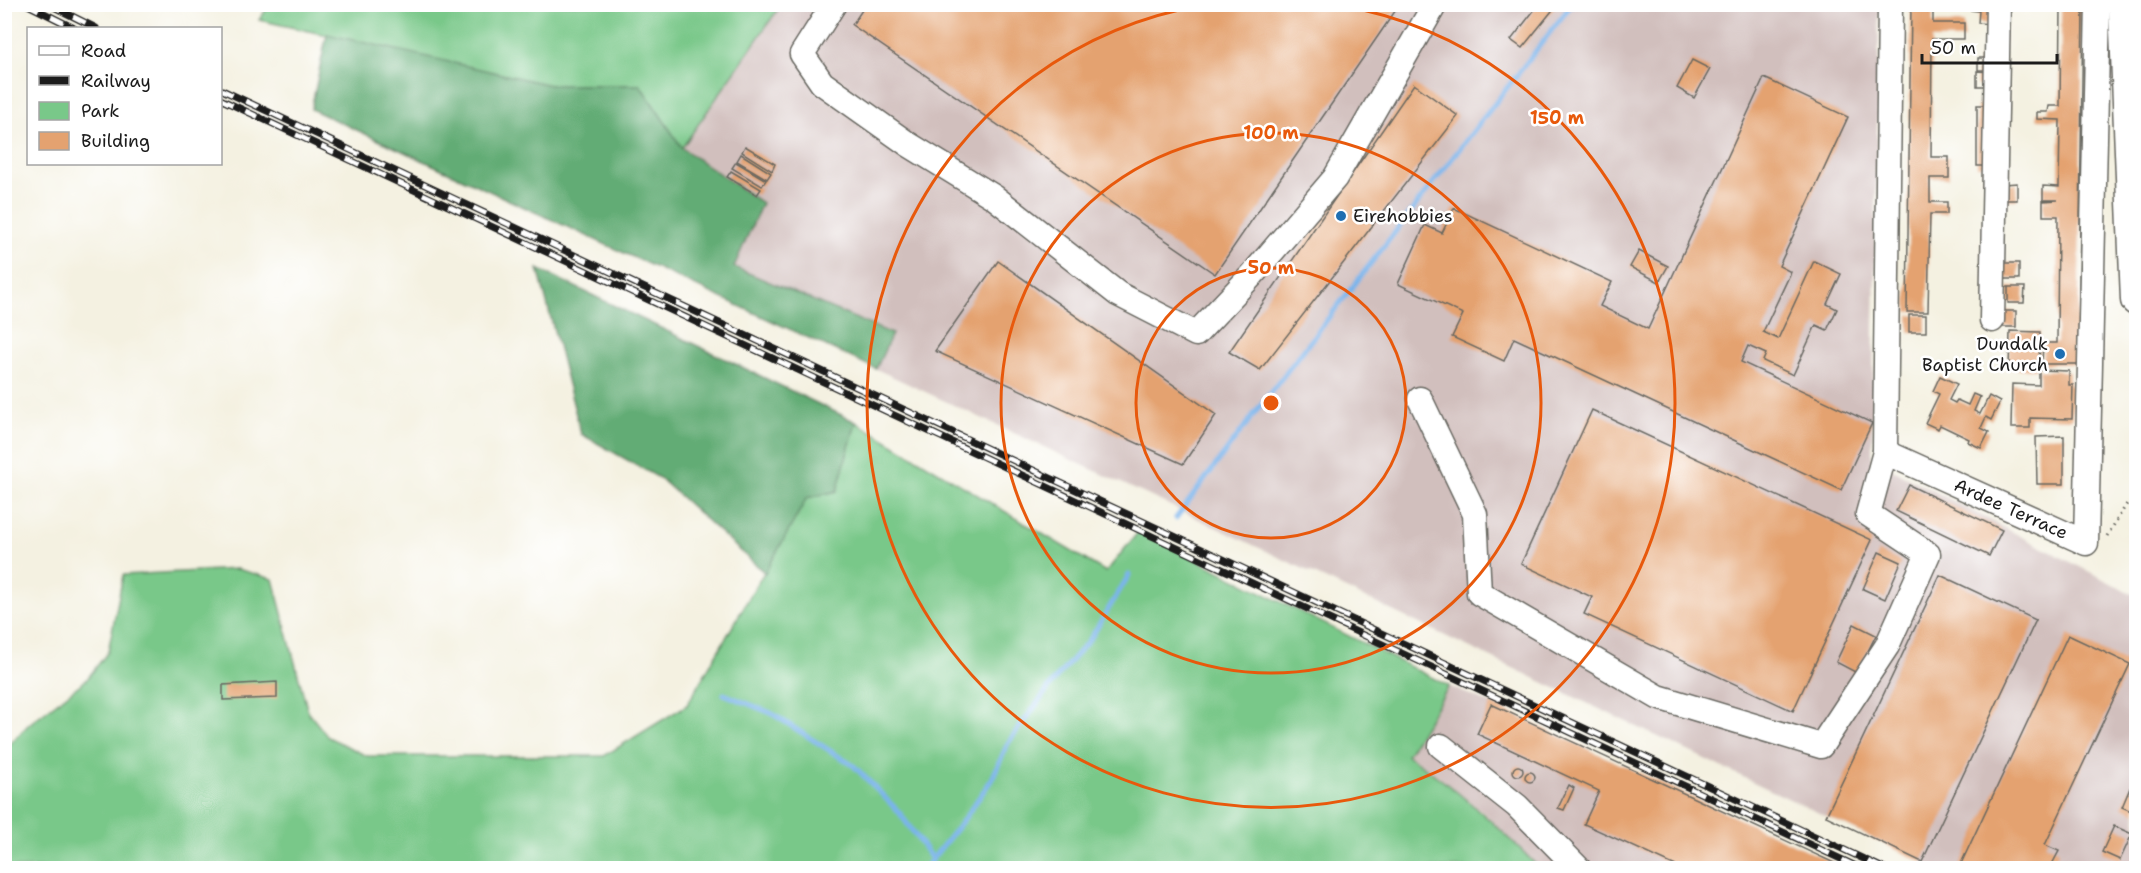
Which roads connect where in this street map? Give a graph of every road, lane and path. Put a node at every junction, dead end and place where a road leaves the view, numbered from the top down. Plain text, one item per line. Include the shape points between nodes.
1 (834, 4) edge
2 (1435, 4) edge
3 (1890, 4) edge
4 (1998, 4) edge
5 (2098, 4) edge
6 (2124, 4) edge
7 (2131, 38) edge
8 (2127, 91) junction
9 (2096, 97) junction
10 (2136, 300) edge
11 (1992, 320) dead end
12 (1420, 399) dead end
13 (1885, 452) junction
14 (2136, 499) edge
15 (2086, 543) junction
16 (1441, 746) dead end
17 (1578, 868) edge

1 - 2 street via 802,54 822,83 908,144 994,197 1118,294 1196,334 1335,178
3 - 13 street
4 - 11 street
5 - 9 street, Ardee Terrace
6 - 7 main road
7 - 8 main road
8 - 9 street
8 - 10 main road
9 - 15 street, Ardee Terrace
12 - 13 street via 1475,514 1479,593 1658,697 1821,746 1887,646 1928,554 1868,514
13 - 15 street, Ardee Terrace
14 - 15 path via 2128,502 2106,538
16 - 17 street via 1517,806

